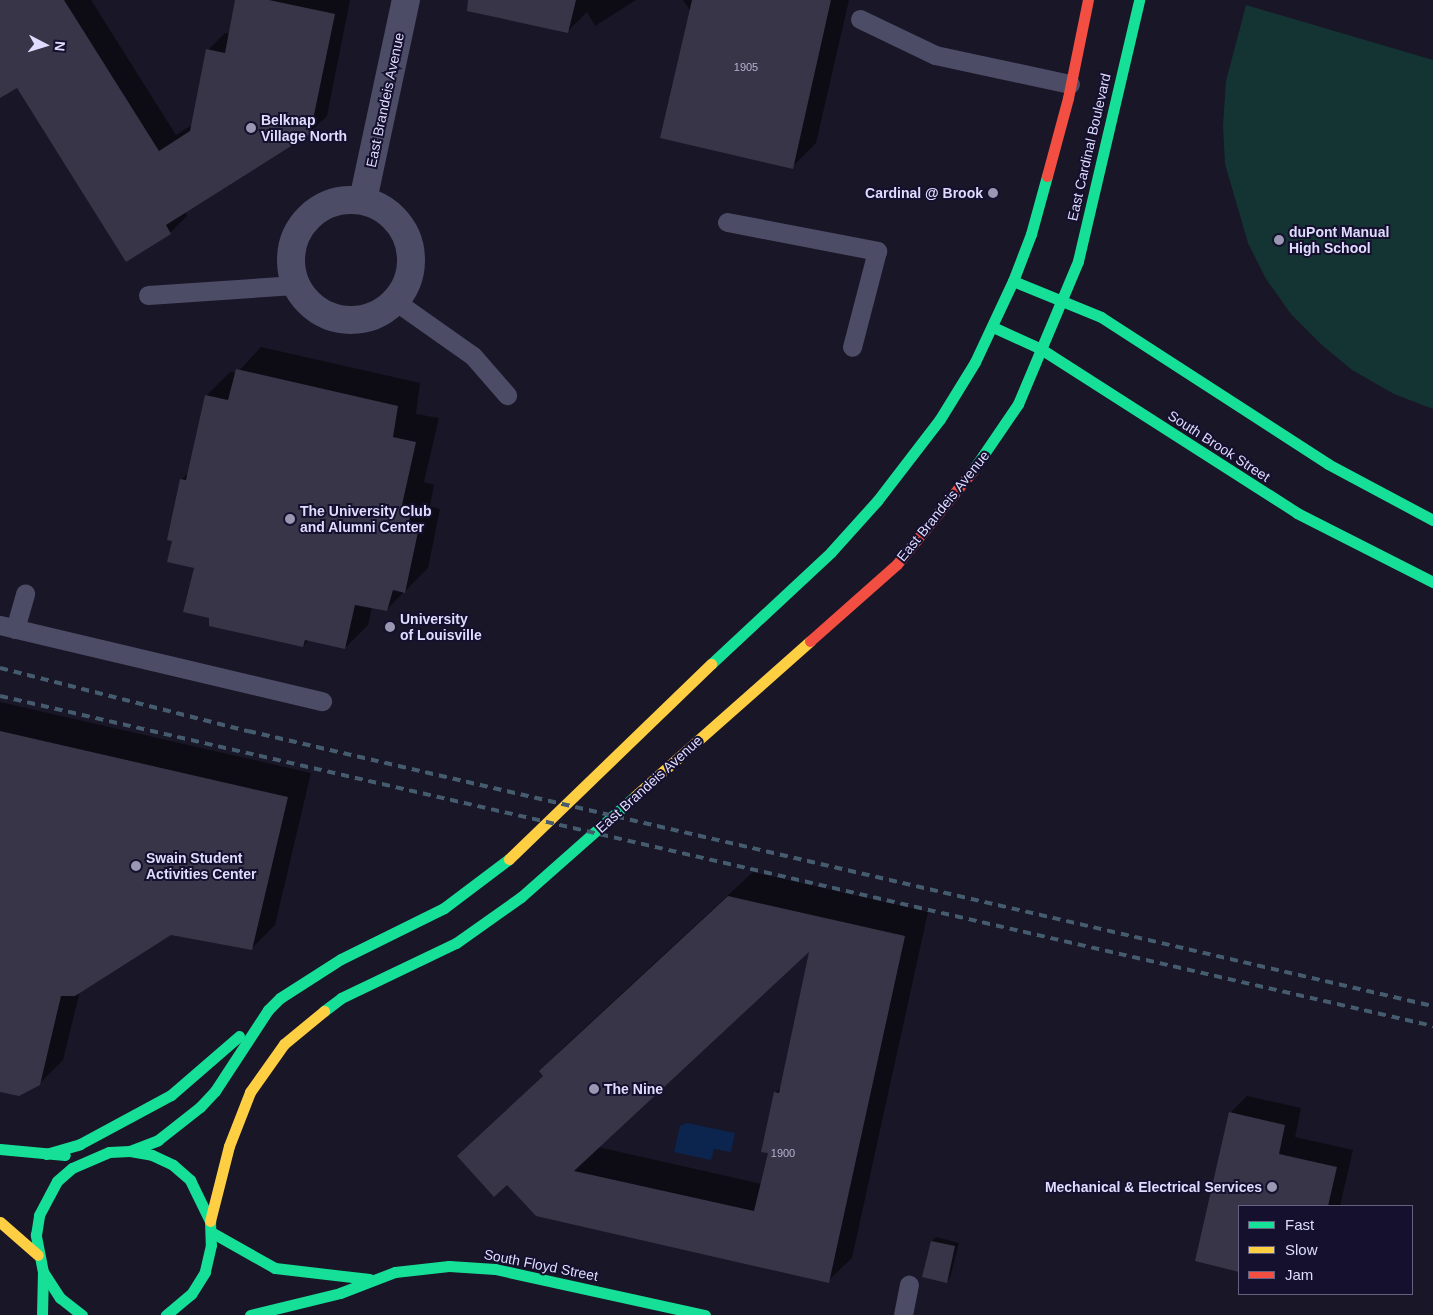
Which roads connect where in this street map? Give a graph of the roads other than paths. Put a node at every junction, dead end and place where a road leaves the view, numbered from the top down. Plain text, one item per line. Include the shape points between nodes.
1 (406, 0) edge
2 (1088, 0) edge
3 (1139, 0) edge
4 (860, 19) dead end
5 (1070, 84) junction
6 (364, 200) junction
7 (727, 222) dead end
8 (1013, 281) junction
9 (295, 285) junction
10 (148, 295) dead end
11 (1063, 299) junction
12 (396, 301) junction
13 (993, 327) junction
14 (852, 347) dead end
15 (1041, 349) junction
16 (506, 395) dead end
17 (1433, 520) edge
18 (1433, 582) edge
19 (25, 592) dead end
20 (8, 627) edge
21 (322, 701) dead end
22 (268, 1010) junction
23 (0, 1149) edge
24 (130, 1150) junction
25 (46, 1154) junction
26 (89, 1158) junction
27 (0, 1222) edge
28 (210, 1227) junction
29 (38, 1255) junction
30 (42, 1272) junction
31 (371, 1279) junction
32 (909, 1285) dead end
33 (42, 1315) edge
34 (82, 1315) edge
35 (166, 1315) edge
36 (250, 1315) edge
37 (705, 1315) edge
38 (903, 1315) edge

1 - 6 street, East Brandeis Avenue
2 - 5 main road
3 - 11 main road, East Cardinal Boulevard via 1080,252
4 - 5 lane via 935,55
5 - 8 main road via 1031,234
6 - 9 street via 345,199 326,204 310,215 298,230 291,248 290,266
6 - 12 street via 381,207 405,233 411,251 411,269
7 - 14 lane via 877,251
8 - 11 main road
8 - 13 main road
9 - 10 lane
9 - 12 street via 306,302 322,314 341,320 360,320 379,314
11 - 15 main road, East Brandeis Avenue
11 - 17 main road via 1100,317 1328,464
12 - 16 lane via 473,356
13 - 15 main road, South Brook Street
13 - 22 main road via 940,419 877,501 838,544 505,862 475,887 430,916 317,972
15 - 18 main road, South Brook Street via 1297,513
15 - 28 main road, East Brandeis Avenue via 1018,404 977,466 897,564 521,897 456,943 341,998 284,1044 250,1092 229,1146
19 - 20 lane
20 - 21 lane
22 - 24 main road via 215,1091 200,1108 158,1140
22 - 25 main road via 171,1095 80,1144
23 - 25 main road
24 - 26 main road
24 - 28 main road via 152,1155 178,1170 202,1200
25 - 26 main road
26 - 29 main road via 58,1181 46,1197 36,1235
27 - 29 main road
28 - 31 main road, South Floyd Street via 276,1268
28 - 35 main road, East Brandeis Avenue via 209,1259 199,1284 182,1304
29 - 30 main road
30 - 33 main road
30 - 34 main road via 60,1298
31 - 36 main road, South Floyd Street via 340,1293
31 - 37 main road, South Floyd Street via 426,1268 474,1267
32 - 38 lane

